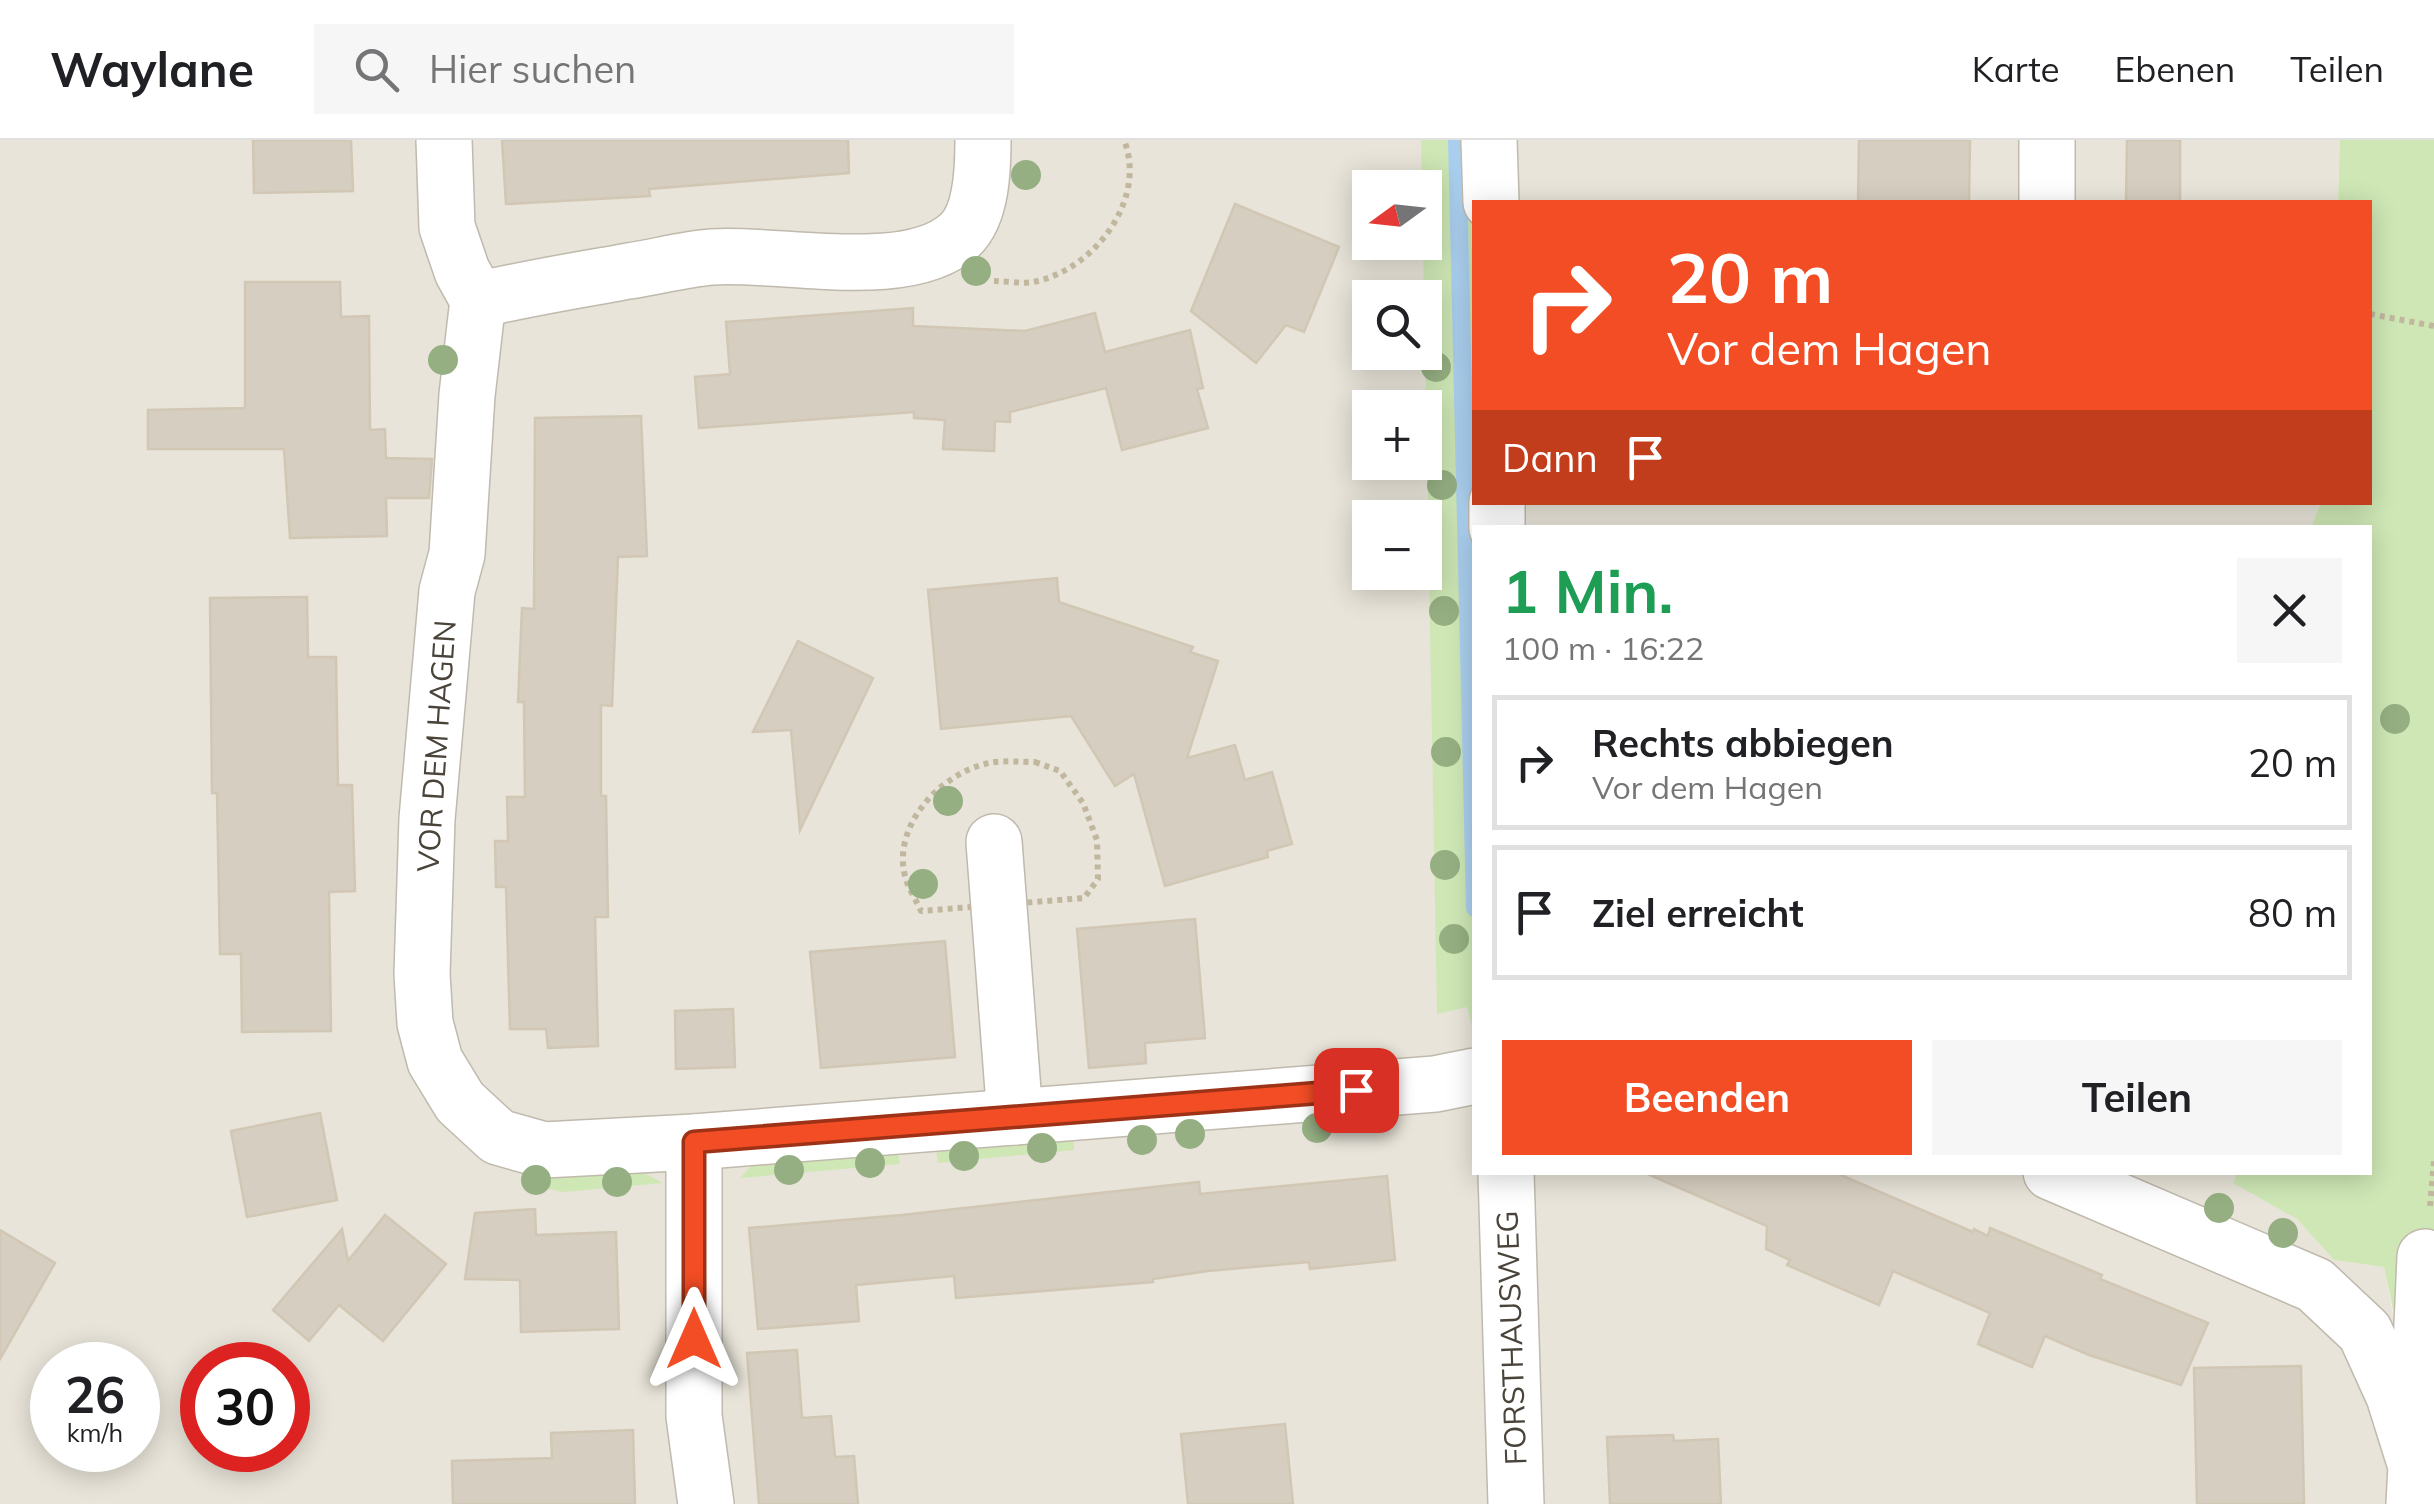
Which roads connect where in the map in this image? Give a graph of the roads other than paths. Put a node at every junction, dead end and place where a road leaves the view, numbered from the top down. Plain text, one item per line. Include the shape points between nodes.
1 (444, 140) edge
2 (983, 140) edge
3 (1489, 140) edge
4 (2047, 140) edge
5 (1491, 200) edge
6 (2047, 200) edge
7 (478, 300) junction
8 (994, 842) dead end
9 (1472, 1077) edge
10 (1015, 1116) junction
11 (694, 1142) junction
12 (1506, 1175) edge
13 (2058, 1175) edge
14 (2425, 1257) dead end
15 (2415, 1485) edge
16 (706, 1504) edge
17 (1516, 1504) edge

1 - 7 street via 447,227
2 - 7 street via 983,172 961,234 900,262 713,257
3 - 5 street
4 - 6 street
7 - 11 street, VOR DEM HAGEN via 427,819 425,1023 436,1061 460,1102 498,1136 544,1150
8 - 10 street
9 - 10 street, VOR DEM HAGEN
10 - 11 street, VOR DEM HAGEN
11 - 16 street via 694,1416
12 - 17 street, FORSTHAUSWEG
13 - 15 street via 2315,1285 2365,1332 2394,1396
14 - 15 street

